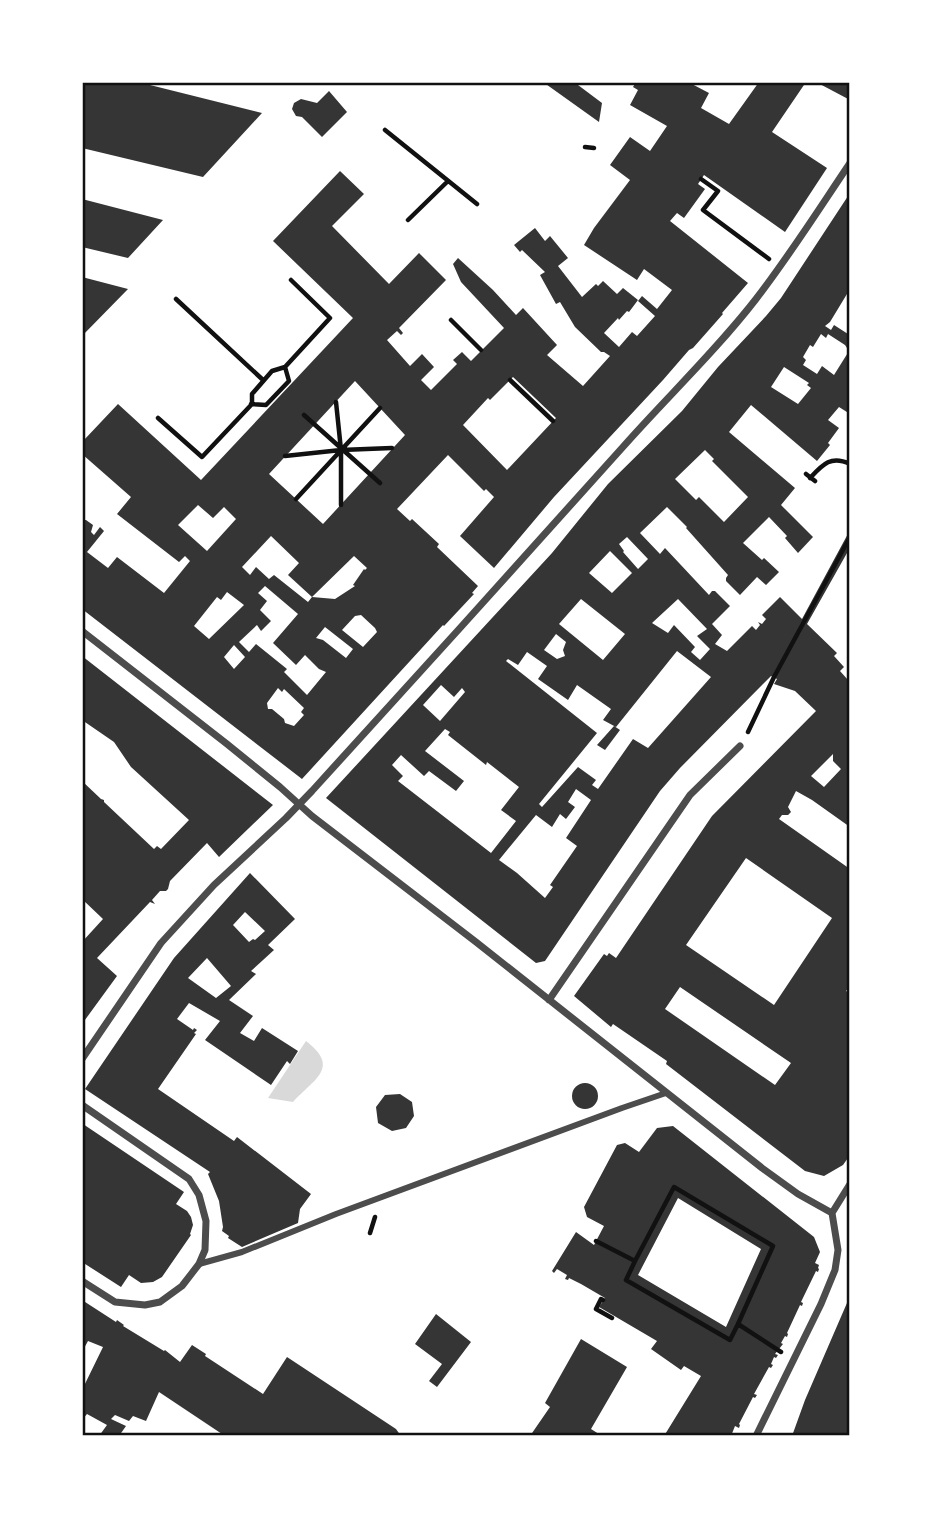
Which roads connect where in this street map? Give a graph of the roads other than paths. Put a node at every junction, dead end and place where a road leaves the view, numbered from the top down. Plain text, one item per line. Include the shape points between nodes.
1 (850, 163) edge
2 (82, 631) edge
3 (740, 746) dead end
4 (299, 804) junction
5 (549, 1000) junction
6 (82, 1059) edge
7 (666, 1093) junction
8 (82, 1105) edge
9 (850, 1184) edge
10 (832, 1213) junction
11 (199, 1264) junction
12 (82, 1281) edge
13 (756, 1436) edge

1 - 4 street via 754,302
2 - 4 street
3 - 5 street via 691,795
4 - 5 street
4 - 6 street via 161,943
5 - 7 street
7 - 10 street via 798,1194
7 - 11 street via 242,1252
8 - 11 street via 190,1179 206,1221 205,1250
9 - 10 street
10 - 13 street via 838,1251 835,1270
11 - 12 street via 182,1286 160,1302 145,1306 115,1302

